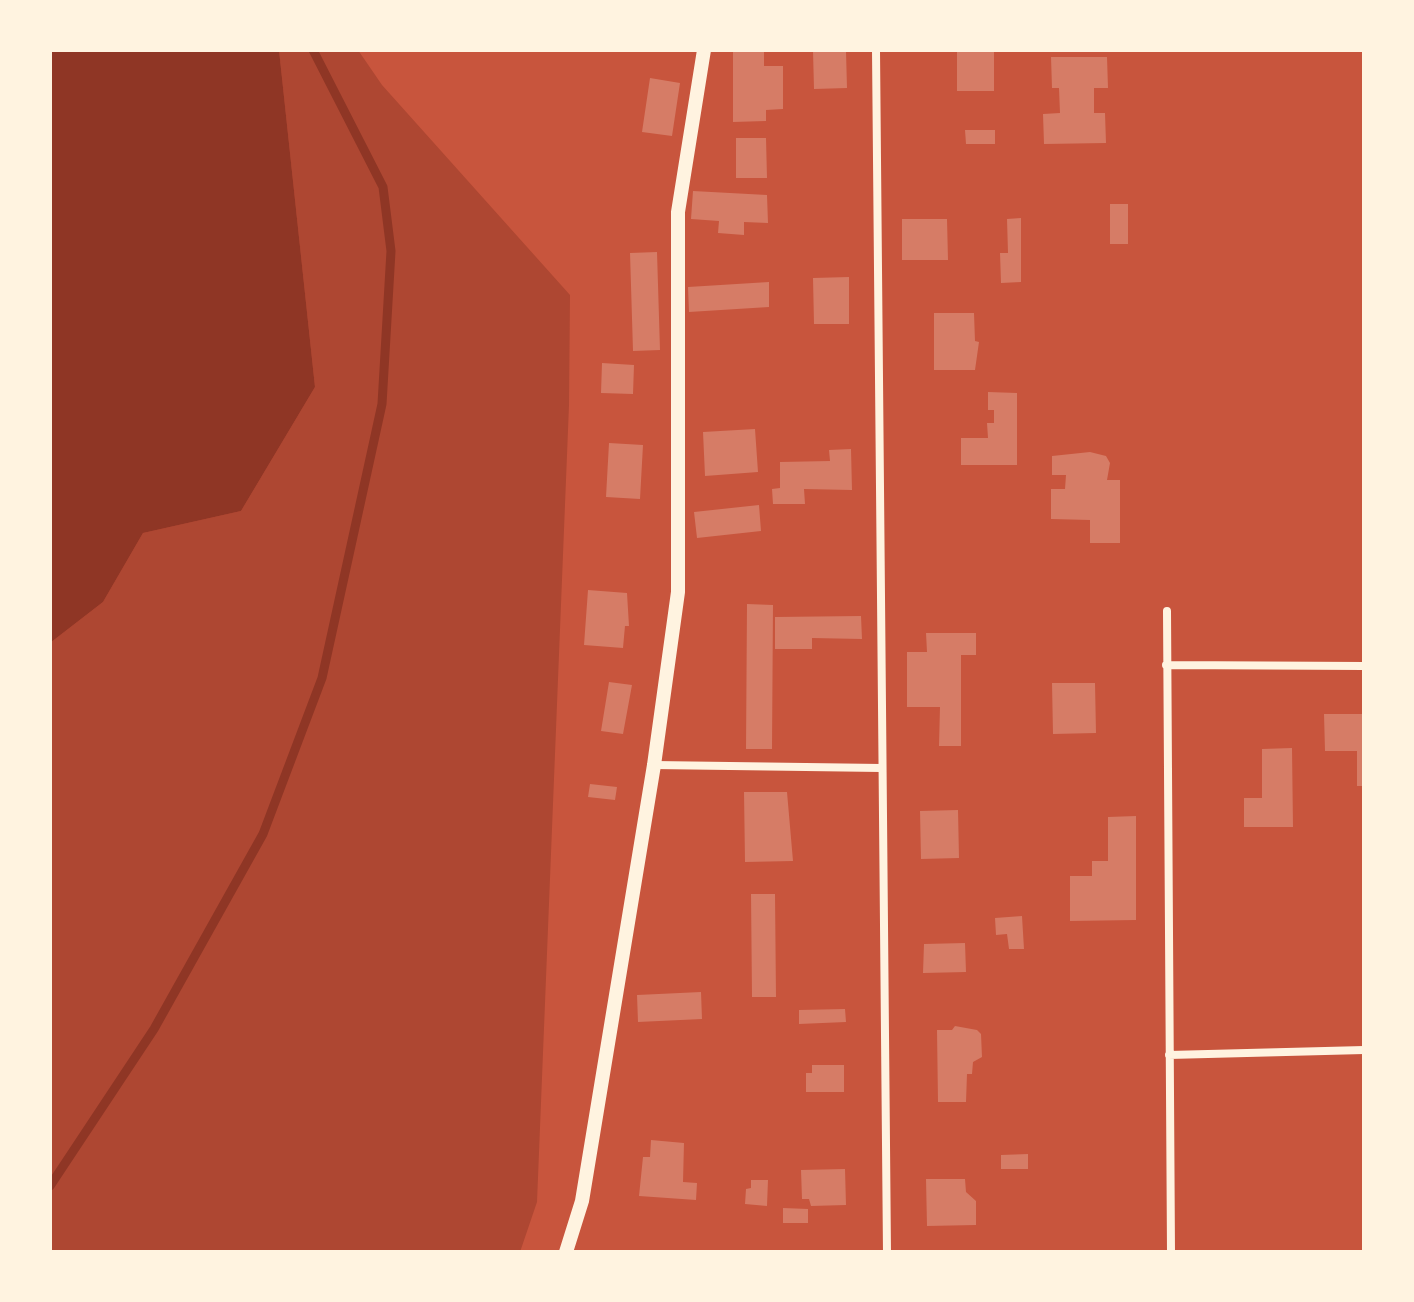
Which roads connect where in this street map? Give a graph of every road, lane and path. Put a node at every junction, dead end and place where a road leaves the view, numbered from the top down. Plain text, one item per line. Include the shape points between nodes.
1 (704, 50) edge
2 (876, 50) edge
3 (1167, 611) dead end
4 (1166, 665) junction
5 (1364, 666) edge
6 (654, 765) junction
7 (881, 768) junction
8 (1364, 1050) edge
9 (1169, 1055) junction
10 (566, 1252) edge
11 (887, 1252) edge
12 (1171, 1252) edge

1 - 6 street via 678,212 678,592
2 - 7 street
3 - 4 street
4 - 5 street
4 - 9 street
6 - 7 street
6 - 10 street via 582,1201
7 - 11 street
8 - 9 street
9 - 12 street

